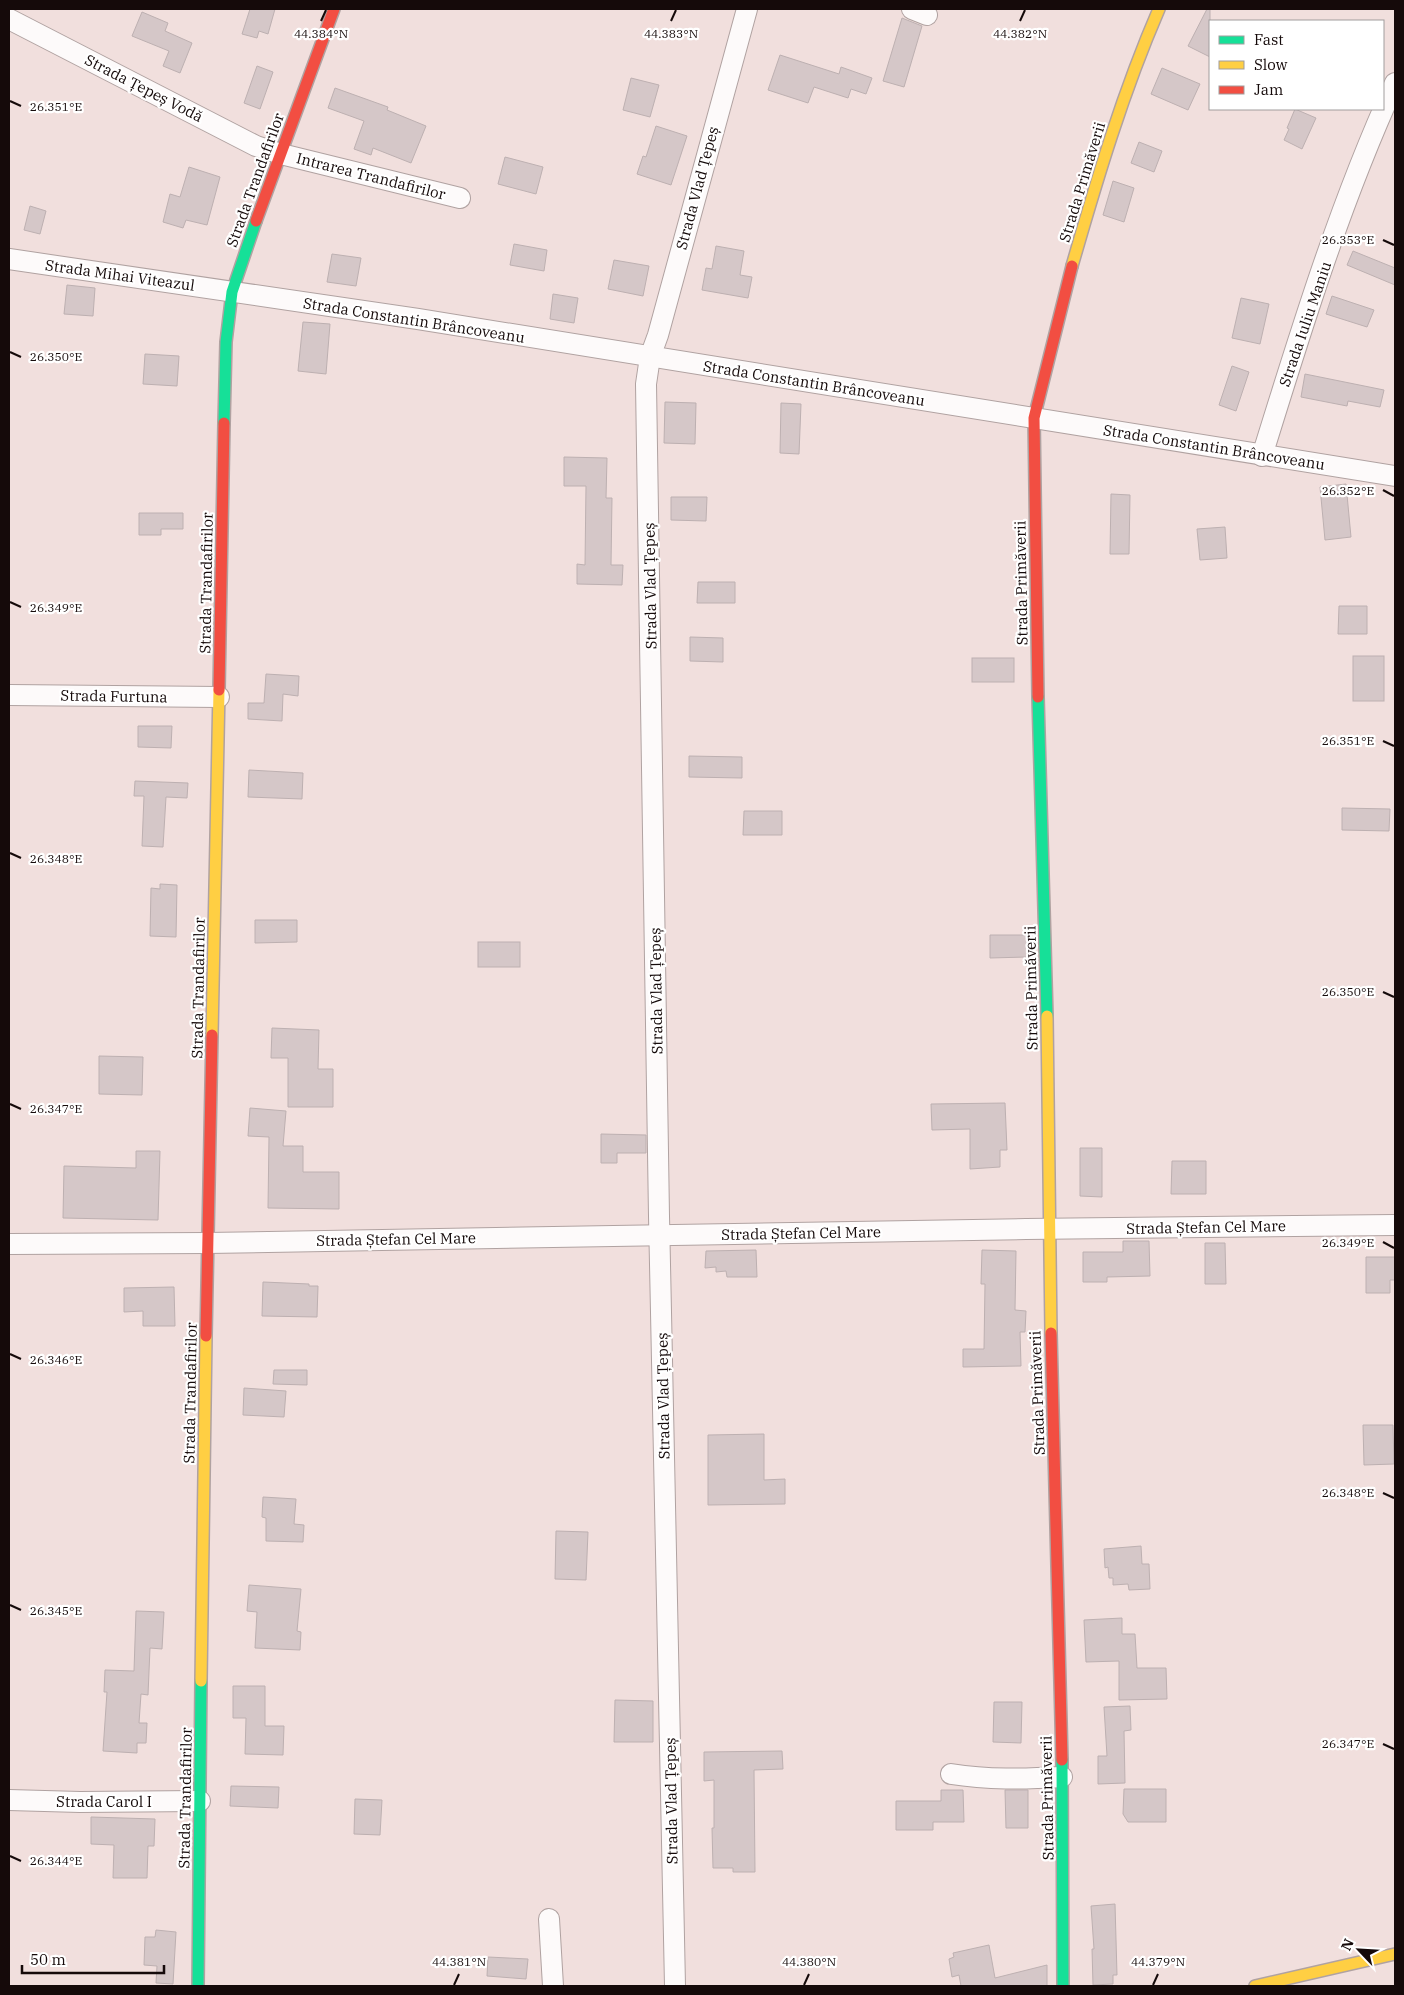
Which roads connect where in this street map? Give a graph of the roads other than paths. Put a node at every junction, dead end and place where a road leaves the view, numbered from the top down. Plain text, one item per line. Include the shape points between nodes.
1 (334, 9) edge
2 (747, 9) edge
3 (1159, 9) edge
4 (9, 18) edge
5 (1395, 83) edge
6 (1384, 108) edge
7 (1383, 110) edge
8 (281, 154) junction
9 (460, 198) dead end
10 (9, 259) edge
11 (232, 292) junction
12 (650, 357) junction
13 (1034, 418) junction
14 (1262, 456) junction
15 (1395, 476) edge
16 (9, 695) edge
17 (219, 698) junction
18 (1395, 1225) edge
19 (1048, 1230) junction
20 (660, 1235) junction
21 (207, 1243) junction
22 (9, 1244) edge
23 (951, 1774) dead end
24 (1062, 1777) junction
25 (9, 1800) edge
26 (200, 1801) junction
27 (549, 1919) dead end
28 (1395, 1954) edge
29 (198, 1986) edge
30 (553, 1986) edge
31 (675, 1986) edge
32 (1064, 1986) edge
33 (1255, 1986) edge

1 - 8 main road, Strada Trandafirilor
2 - 12 street, Strada Vlad Țepeș
3 - 13 main road, Strada Primăverii via 1137,60 1102,163 1067,281
4 - 8 street, Strada Țepeș Vodă via 256,146
5 - 6 street, Strada Iuliu Maniu
7 - 14 street, Strada Iuliu Maniu via 1306,314
8 - 9 street, Intrarea Trandafirilor
8 - 11 main road, Strada Trandafirilor
10 - 11 street, Strada Mihai Viteazul
11 - 12 street, Strada Constantin Brâncoveanu
11 - 17 main road, Strada Trandafirilor via 226,342
12 - 13 street, Strada Constantin Brâncoveanu
12 - 20 street, Strada Vlad Țepeș via 646,384
13 - 14 street, Strada Constantin Brâncoveanu
13 - 19 main road, Strada Primăverii via 1048,1082
14 - 15 street, Strada Constantin Brâncoveanu
16 - 17 street, Strada Furtuna
17 - 21 main road, Strada Trandafirilor
18 - 19 street, Strada Ștefan Cel Mare
19 - 20 street, Strada Ștefan Cel Mare
19 - 24 main road, Strada Primăverii
20 - 21 street, Strada Ștefan Cel Mare
20 - 31 street, Strada Vlad Țepeș
21 - 22 street, Strada Ștefan Cel Mare
21 - 26 main road, Strada Trandafirilor
23 - 24 street via 1004,1780
24 - 32 main road, Strada Primăverii
25 - 26 street, Strada Carol I
26 - 29 main road, Strada Trandafirilor
27 - 30 street
28 - 33 main road

